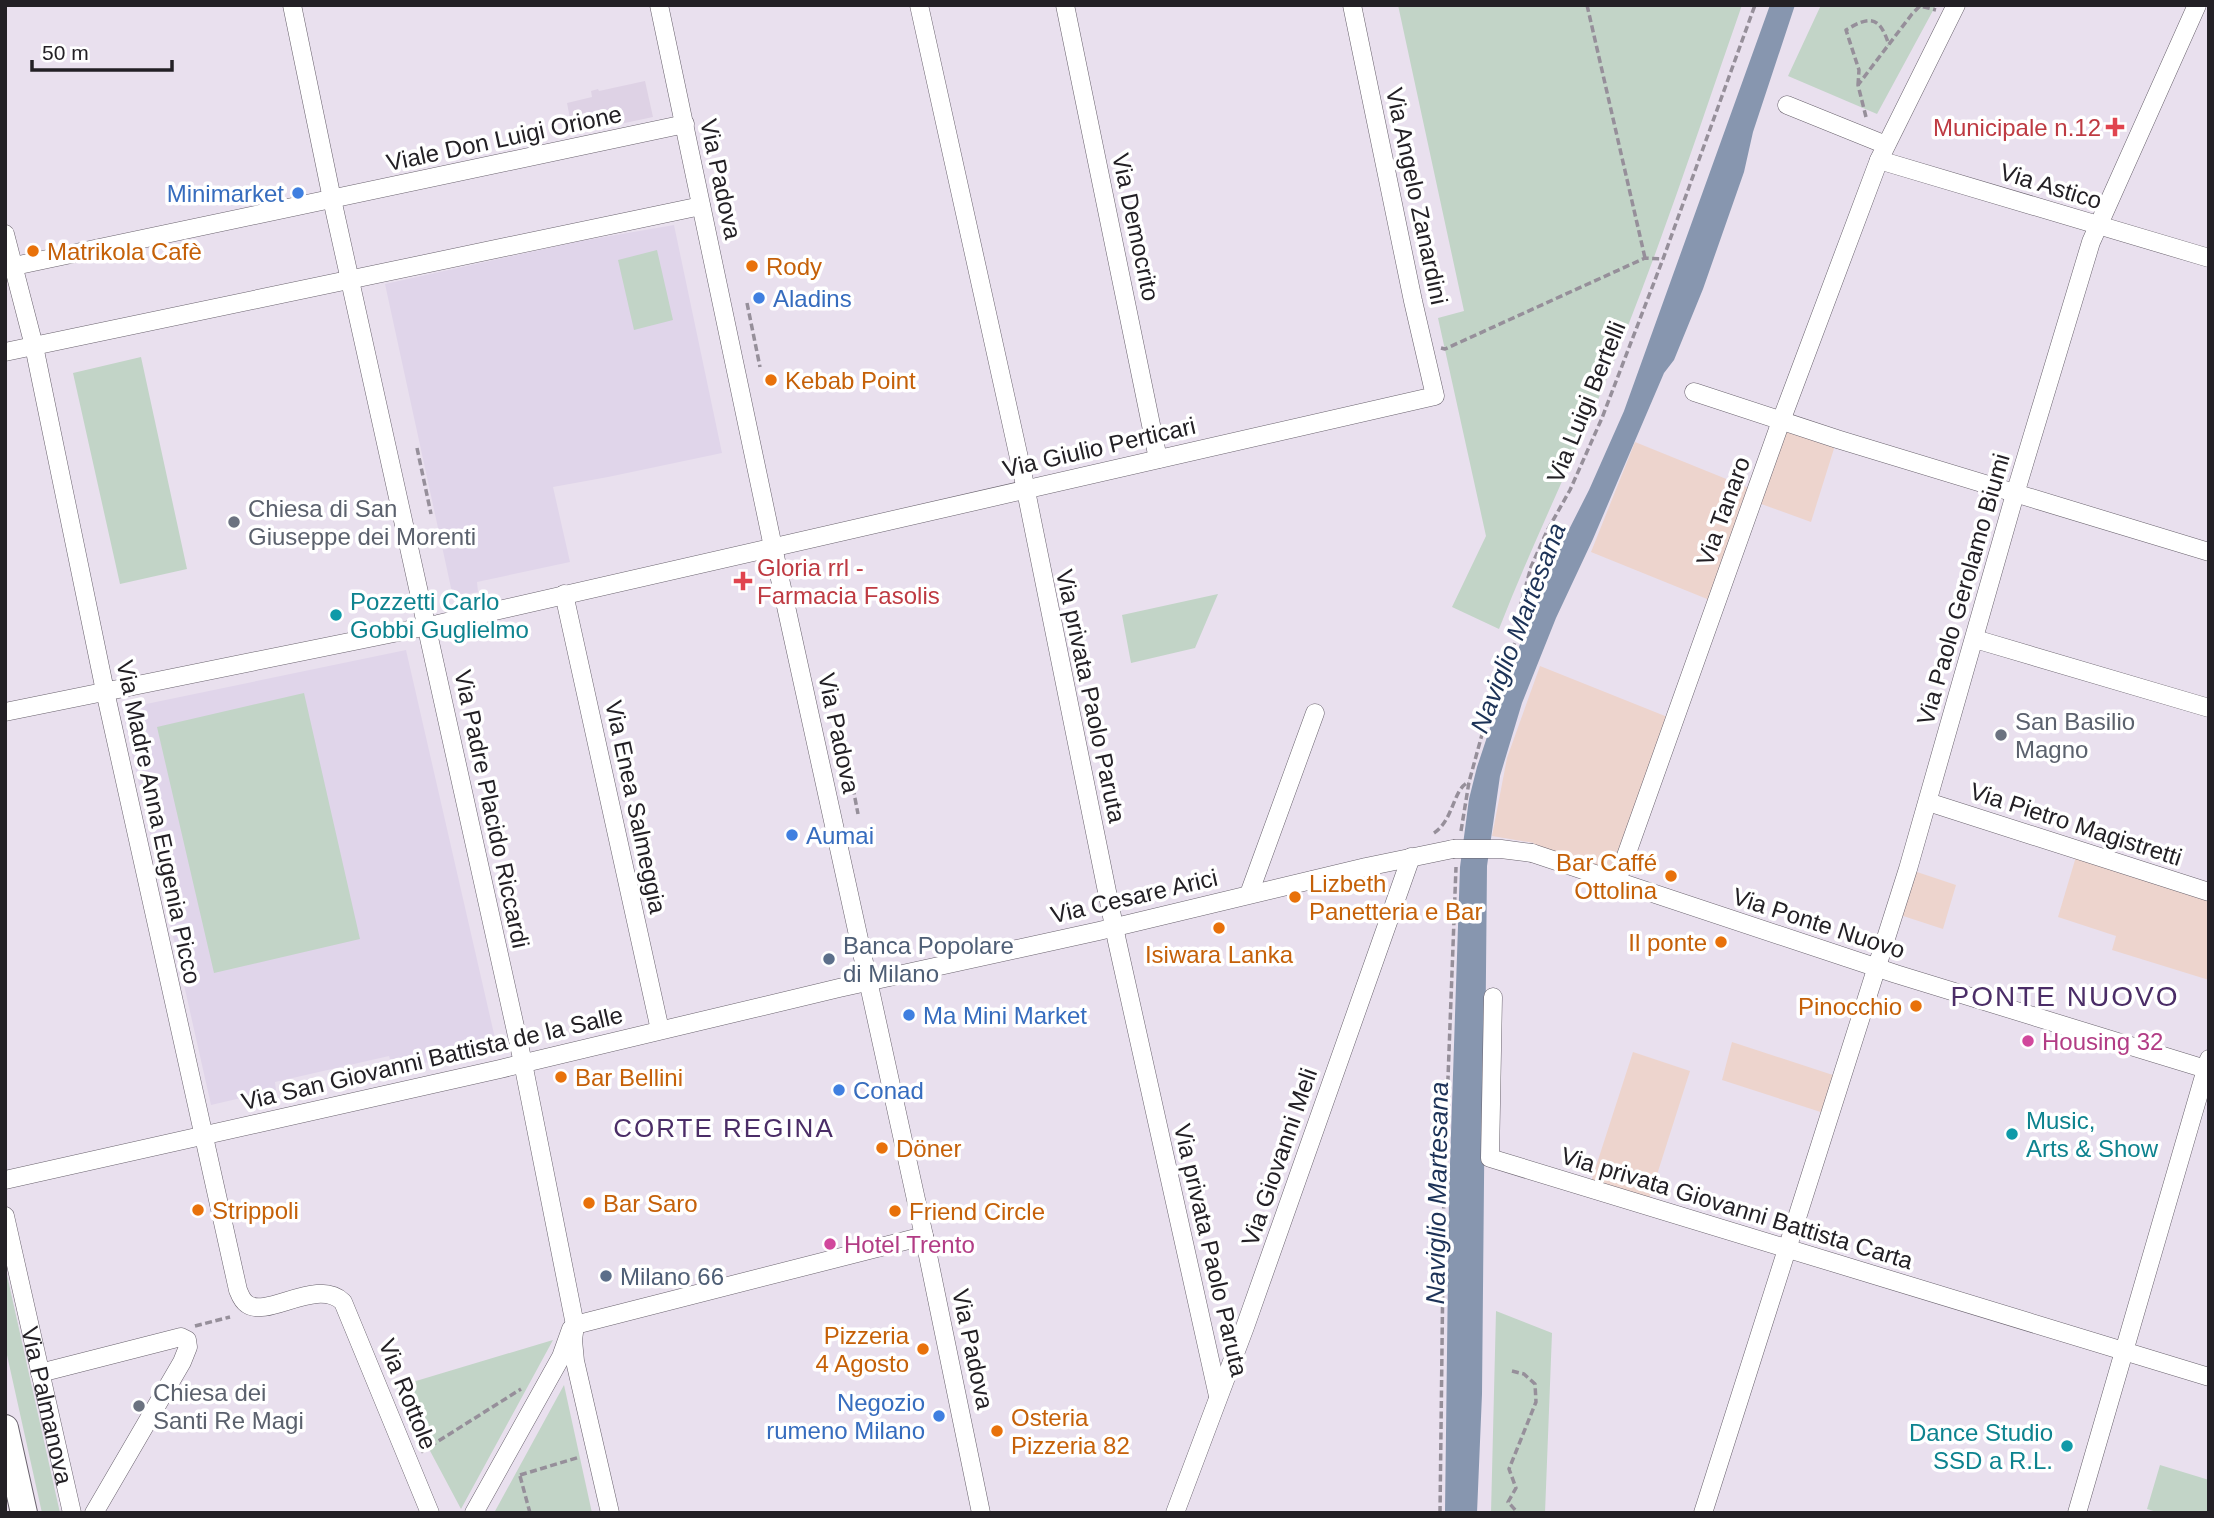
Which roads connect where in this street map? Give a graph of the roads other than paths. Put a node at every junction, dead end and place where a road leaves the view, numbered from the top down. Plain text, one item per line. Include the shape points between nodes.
1 (292, 5) edge
2 (659, 5) edge
3 (919, 5) edge
4 (1065, 5) edge
5 (1352, 5) edge
6 (2197, 5) edge
7 (1948, 9) edge
8 (1787, 105) dead end
9 (685, 124) junction
10 (1878, 147) junction
11 (332, 199) junction
12 (701, 206) junction
13 (2098, 225) junction
14 (5, 234) edge
15 (2209, 258) edge
16 (9, 267) edge
17 (350, 278) junction
18 (34, 346) junction
19 (5, 352) edge
20 (1694, 392) dead end
21 (1436, 396) joint
22 (1781, 421) junction
23 (1158, 458) junction
24 (1025, 489) junction
25 (2015, 494) junction
26 (773, 547) junction
27 (2209, 552) edge
28 (564, 594) junction
29 (426, 626) junction
30 (1975, 639) junction
31 (105, 691) junction
32 (2209, 708) edge
33 (5, 712) edge
34 (1315, 713) dead end
35 (1928, 802) junction
36 (1420, 855) junction
37 (1617, 881) junction
38 (2209, 892) edge
39 (1249, 894) junction
40 (1114, 927) junction
41 (1877, 968) junction
42 (868, 981) junction
43 (1493, 997) dead end
44 (660, 1030) junction
45 (523, 1063) junction
46 (2208, 1066) edge
47 (202, 1136) junction
48 (5, 1180) edge
49 (5, 1216) edge
50 (924, 1236) junction
51 (1788, 1249) junction
52 (337, 1296) joint
53 (575, 1325) junction
54 (2124, 1351) junction
55 (40, 1373) junction
56 (2209, 1377) edge
57 (1218, 1396) junction
58 (5, 1428) edge
59 (24, 1513) edge
60 (72, 1513) edge
61 (94, 1513) edge
62 (430, 1513) edge
63 (474, 1513) edge
64 (610, 1513) edge
65 (981, 1513) edge
66 (1175, 1513) edge
67 (1703, 1513) edge
68 (2077, 1513) edge

1 - 11 street
2 - 9 street, Via Padova
3 - 24 street, Via privata Paolo Paruta
4 - 23 street, Via Democrito
5 - 21 street, Via Angelo Zanardini
6 - 13 street, Via Paolo Gerolamo Biumi
7 - 10 street, Via Tanaro
8 - 10 street, Via Astico
9 - 11 street, Viale Don Luigi Orione
9 - 12 street, Via Padova
10 - 13 street, Via Astico
10 - 22 street, Via Tanaro
11 - 16 street, Viale Don Luigi Orione
11 - 17 street
12 - 17 street
12 - 26 street, Via Padova
13 - 15 street, Via Astico
13 - 25 street, Via Paolo Gerolamo Biumi
14 - 16 street
16 - 18 street
17 - 18 street
17 - 29 street, Via Padre Placido Riccardi
18 - 19 street
18 - 31 street, Via Madre Anna Eugenia Picco
20 - 22 street
21 - 23 street, Via Giulio Perticari
22 - 25 street
22 - 37 street, Via Tanaro
23 - 24 street, Via Giulio Perticari
24 - 26 street, Via Giulio Perticari
24 - 40 street, Via privata Paolo Paruta
25 - 27 street
25 - 30 street, Via Paolo Gerolamo Biumi
26 - 28 street, Via Giulio Perticari
26 - 42 street, Via Padova
28 - 29 street, Via Giulio Perticari
28 - 44 street, Via Enea Salmeggia
29 - 31 street, Via Giulio Perticari
29 - 45 street, Via Padre Placido Riccardi
30 - 32 street
30 - 35 street, Via Paolo Gerolamo Biumi
31 - 33 street, Via Giulio Perticari
31 - 47 street, Via Madre Anna Eugenia Picco
34 - 39 street
35 - 38 street, Via Pietro Magistretti
35 - 41 street, Via Paolo Gerolamo Biumi
36 - 37 street, Via Ponte Nuovo, bridge via 1468,848 1532,853
36 - 39 street, Via Cesare Arici
36 - 57 street, Via Giovanni Meli
37 - 41 street, Via Ponte Nuovo
39 - 40 street, Via Cesare Arici
40 - 42 street, Via Cesare Arici
40 - 57 street, Via privata Paolo Paruta
41 - 46 street, Via Ponte Nuovo
41 - 51 street, Via Paolo Gerolamo Biumi
42 - 44 street, Via San Giovanni Battista de la Salle
42 - 50 street, Via Padova
43 - 51 street, Via privata Giovanni Battista Carta via 1490,1158
44 - 45 street, Via San Giovanni Battista de la Salle
45 - 47 street, Via San Giovanni Battista de la Salle
45 - 53 street, Via Padre Placido Riccardi
46 - 54 street
47 - 48 street, Via San Giovanni Battista de la Salle
47 - 52 street, Via Madre Anna Eugenia Picco via 238,1290 247,1304 261,1307 315,1294
49 - 55 street, Via Palmanova
50 - 53 street
50 - 65 street, Via Padova
51 - 54 street, Via privata Giovanni Battista Carta
51 - 67 street, Via Paolo Gerolamo Biumi
52 - 62 street, Via Rottole via 347,1308
53 - 63 street
53 - 64 street, Via Padre Placido Riccardi via 575,1361
54 - 56 street, Via privata Giovanni Battista Carta
54 - 68 street
55 - 60 street, Via Palmanova
55 - 61 street via 185,1338 188,1347 183,1362
57 - 66 street, Via Giovanni Meli
58 - 59 highway, Via Palmanova

